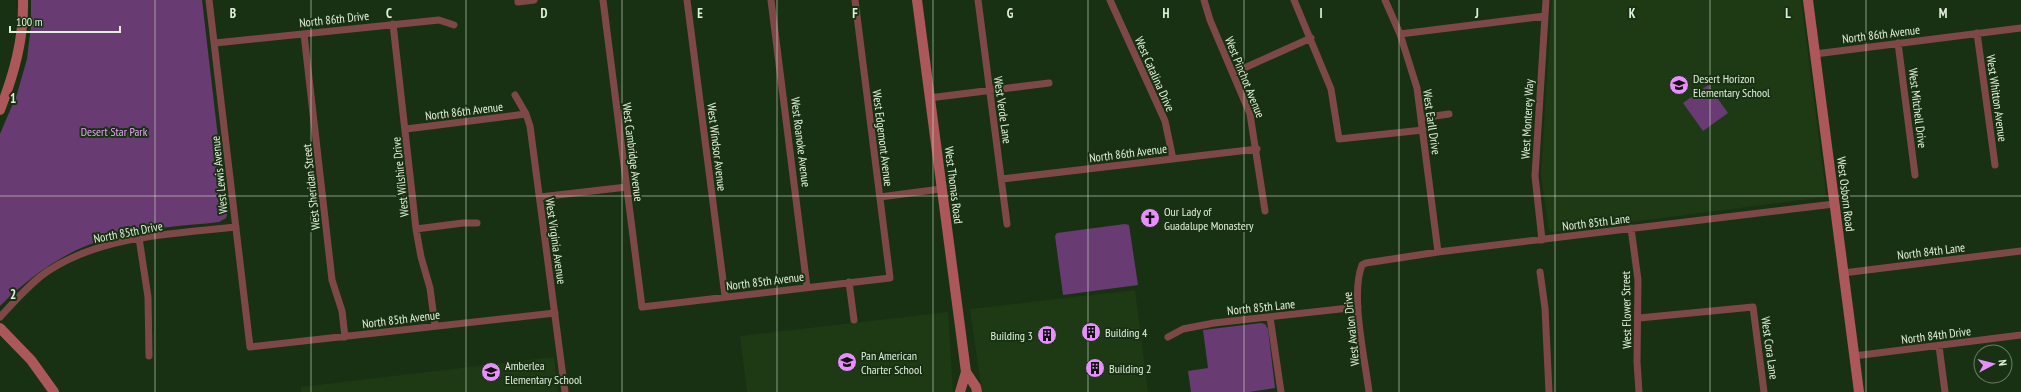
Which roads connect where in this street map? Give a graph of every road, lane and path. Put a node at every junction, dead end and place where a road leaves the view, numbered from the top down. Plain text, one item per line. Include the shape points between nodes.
1 (23, 0) edge
2 (209, 0) edge
3 (534, 0) edge
4 (603, 0) edge
5 (687, 0) edge
6 (771, 0) edge
7 (855, 0) edge
8 (916, 0) edge
9 (978, 0) edge
10 (1110, 0) edge
11 (1204, 0) edge
12 (1294, 0) edge
13 (1385, 0) edge
14 (1546, 0) edge
15 (1808, 0) edge
16 (518, 1) edge
17 (1545, 16) junction
18 (393, 24) junction
19 (454, 25) dead end
20 (2021, 28) edge
21 (1977, 33) junction
22 (304, 34) junction
23 (1400, 34) junction
24 (1311, 38) junction
25 (215, 43) junction
26 (1898, 43) junction
27 (1816, 54) junction
28 (1233, 73) junction
29 (1049, 83) dead end
30 (990, 90) junction
31 (515, 95) dead end
32 (929, 98) junction
33 (0, 110) edge
34 (526, 114) junction
35 (1449, 114) dead end
36 (1422, 118) junction
37 (406, 129) junction
38 (1423, 130) junction
39 (1257, 149) junction
40 (1173, 159) junction
41 (1995, 165) dead end
42 (1915, 175) dead end
43 (1002, 179) junction
44 (627, 187) junction
45 (941, 189) junction
46 (540, 197) junction
47 (880, 197) junction
48 (1834, 204) junction
49 (1265, 211) dead end
50 (477, 223) dead end
51 (1007, 224) dead end
52 (236, 227) junction
53 (1631, 228) junction
54 (416, 229) junction
55 (139, 238) junction
56 (1542, 240) junction
57 (2021, 251) edge
58 (1438, 252) junction
59 (1362, 265) joint
60 (1540, 272) dead end
61 (1843, 273) junction
62 (890, 278) joint
63 (849, 282) junction
64 (807, 287) junction
65 (725, 296) junction
66 (642, 307) joint
67 (1358, 307) junction
68 (555, 313) junction
69 (0, 317) edge
70 (1270, 317) junction
71 (1639, 318) junction
72 (854, 320) dead end
73 (435, 326) junction
74 (0, 328) edge
75 (2021, 335) edge
76 (1168, 336) dead end
77 (345, 337) junction
78 (1939, 346) junction
79 (250, 347) joint
80 (149, 356) dead end
81 (1854, 356) junction
82 (966, 372) junction
83 (54, 392) edge
84 (565, 392) edge
85 (960, 392) edge
86 (977, 392) edge
87 (1281, 392) edge
88 (1369, 392) edge
89 (1549, 392) edge
90 (1639, 392) edge
91 (1764, 392) edge
92 (1859, 392) edge
93 (1945, 392) edge

1 - 33 street via 18,55
2 - 25 street, West Lewis Avenue
3 - 16 street
4 - 44 street, West Cambridge Avenue
5 - 65 street, West Windsor Avenue
6 - 64 street, West Roanoke Avenue
7 - 47 street, West Edgemont Avenue
8 - 32 street, West Thomas Road
9 - 30 street, West Verde Lane
10 - 40 street, West Catalina Drive via 1165,121
11 - 28 street, West Pinchot Avenue
12 - 24 street
13 - 23 street, West Earll Drive
14 - 17 street, West Monterey Way
15 - 27 street, West Osborn Road
17 - 23 street
17 - 56 street, West Monterey Way via 1535,176
18 - 19 street, North 86th Drive via 439,20
18 - 22 street, North 86th Drive
18 - 37 street, West Wilshire Drive
20 - 21 street, North 86th Avenue
21 - 26 street, North 86th Avenue
21 - 41 street, West Whitton Avenue
22 - 25 street, North 86th Drive
22 - 77 street, West Sheridan Street via 332,280 342,311
23 - 36 street, West Earll Drive via 1414,75
24 - 28 street
24 - 38 street via 1331,89 1339,139
25 - 52 street, West Lewis Avenue
26 - 27 street, North 86th Avenue
26 - 42 street, West Mitchell Drive
27 - 48 street, West Osborn Road
28 - 39 street, West Pinchot Avenue via 1250,114
29 - 30 street
30 - 32 street
30 - 43 street, West Verde Lane
31 - 34 street, West Virginia Avenue
32 - 45 street, West Thomas Road
34 - 37 street, North 86th Avenue
34 - 46 street, West Virginia Avenue
35 - 36 street
36 - 38 street, West Earll Drive
37 - 54 street, West Wilshire Drive
38 - 58 street, West Earll Drive
39 - 40 street, North 86th Avenue
39 - 49 street, West Pinchot Avenue
40 - 43 street, North 86th Avenue
43 - 51 street, West Verde Lane
44 - 46 street
44 - 66 street, West Cambridge Avenue
45 - 47 street
45 - 82 street, West Thomas Road
46 - 68 street, West Virginia Avenue
47 - 62 street, West Edgemont Avenue
48 - 53 street, North 85th Lane
48 - 61 street, West Osborn Road
50 - 54 street
52 - 55 street, North 85th Drive
52 - 79 street, West Lewis Avenue
53 - 56 street, North 85th Lane
53 - 71 street, West Flower Street via 1638,280
54 - 73 street, West Wilshire Drive via 430,288
55 - 69 street, North 85th Drive via 104,245 62,263 21,294
55 - 80 street via 148,297
56 - 58 street, North 85th Lane
57 - 61 street, North 84th Lane
58 - 59 street, North 85th Lane via 1371,261
59 - 67 street, West Avalon Drive via 1358,278
60 - 89 street via 1545,308
61 - 81 street, West Osborn Road
62 - 63 street, North 85th Avenue
63 - 64 street, North 85th Avenue
63 - 72 street
64 - 65 street, North 85th Avenue
65 - 66 street, North 85th Avenue
67 - 70 street, North 85th Lane
67 - 88 street, West Avalon Drive
68 - 73 street, North 85th Avenue
68 - 84 street, West Virginia Avenue
70 - 76 street, North 85th Lane via 1183,329
70 - 87 street
71 - 90 street, West Flower Street
71 - 91 street, West Cora Lane via 1753,307
73 - 77 street, North 85th Avenue
74 - 83 street via 31,360
75 - 78 street, North 84th Drive
77 - 79 street, North 85th Avenue
78 - 81 street, North 84th Drive
78 - 93 street
81 - 92 street, West Osborn Road
82 - 85 street, West Thomas Road
82 - 86 street, West Thomas Road

